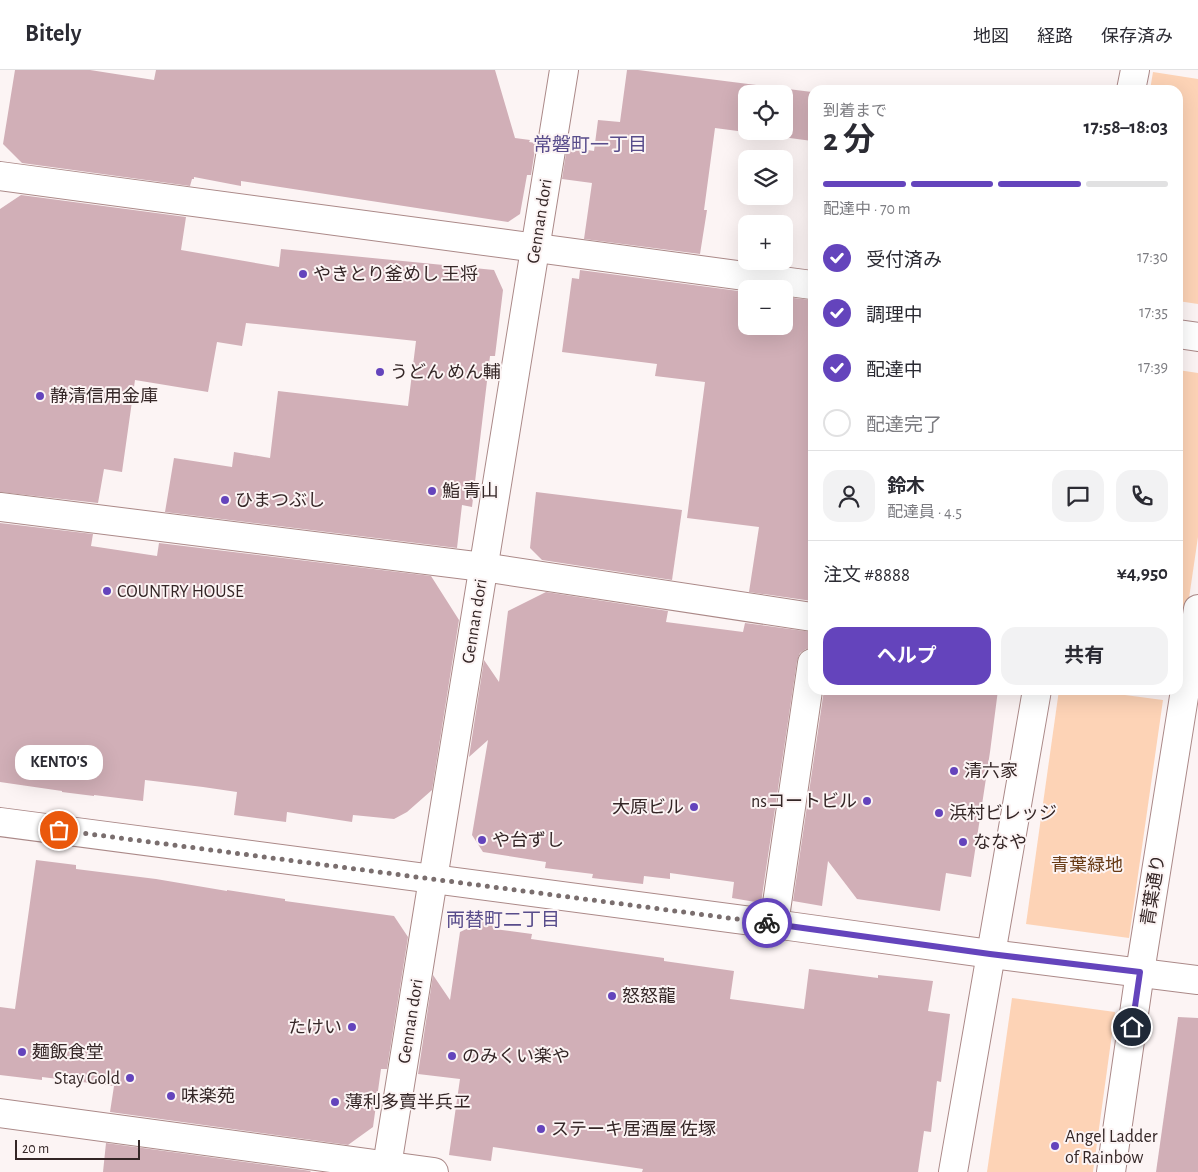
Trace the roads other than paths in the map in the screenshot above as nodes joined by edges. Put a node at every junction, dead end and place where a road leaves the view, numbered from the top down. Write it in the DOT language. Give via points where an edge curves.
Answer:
graph roads {
  1 [pos="564,70"];
  2 [pos="1135,70"];
  3 [pos="1132,85"];
  4 [pos="0,176"];
  5 [pos="535,247"];
  6 [pos="808,284"];
  7 [pos="1183,335"];
  8 [pos="1198,337"];
  9 [pos="0,507"];
  10 [pos="483,566"];
  11 [pos="1198,609"];
  12 [pos="808,615"];
  13 [pos="1188,671"];
  14 [pos="808,690"];
  15 [pos="1035,695"];
  16 [pos="0,822"];
  17 [pos="433,879"];
  18 [pos="774,924"];
  19 [pos="990,954"];
  20 [pos="1140,972"];
  21 [pos="1198,980"];
  22 [pos="0,1113"];
  23 [pos="387,1169"];
  24 [pos="434,1172"];
  25 [pos="953,1172"];
  26 [pos="1111,1172"];
  1 -- 5 [label="street, Gennan dori"];
  2 -- 3 [label="street"];
  4 -- 5 [label="street"];
  5 -- 6 [label="street"];
  5 -- 10 [label="street, Gennan dori"];
  7 -- 8 [label="street"];
  9 -- 10 [label="street"];
  10 -- 12 [label="street"];
  10 -- 17 [label="street, Gennan dori"];
  11 -- 13 [label="street, 青葉通り"];
  13 -- 20 [label="street, 青葉通り"];
  14 -- 18 [label="street"];
  15 -- 19 [label="street"];
  16 -- 17 [label="street"];
  17 -- 18 [label="street"];
  17 -- 23 [label="street, Gennan dori"];
  18 -- 19 [label="street"];
  19 -- 20 [label="street"];
  19 -- 25 [label="street"];
  20 -- 21 [label="street"];
  20 -- 26 [label="street, 青葉通り"];
  22 -- 23 [label="street"];
  23 -- 24 [label="street"];
}
